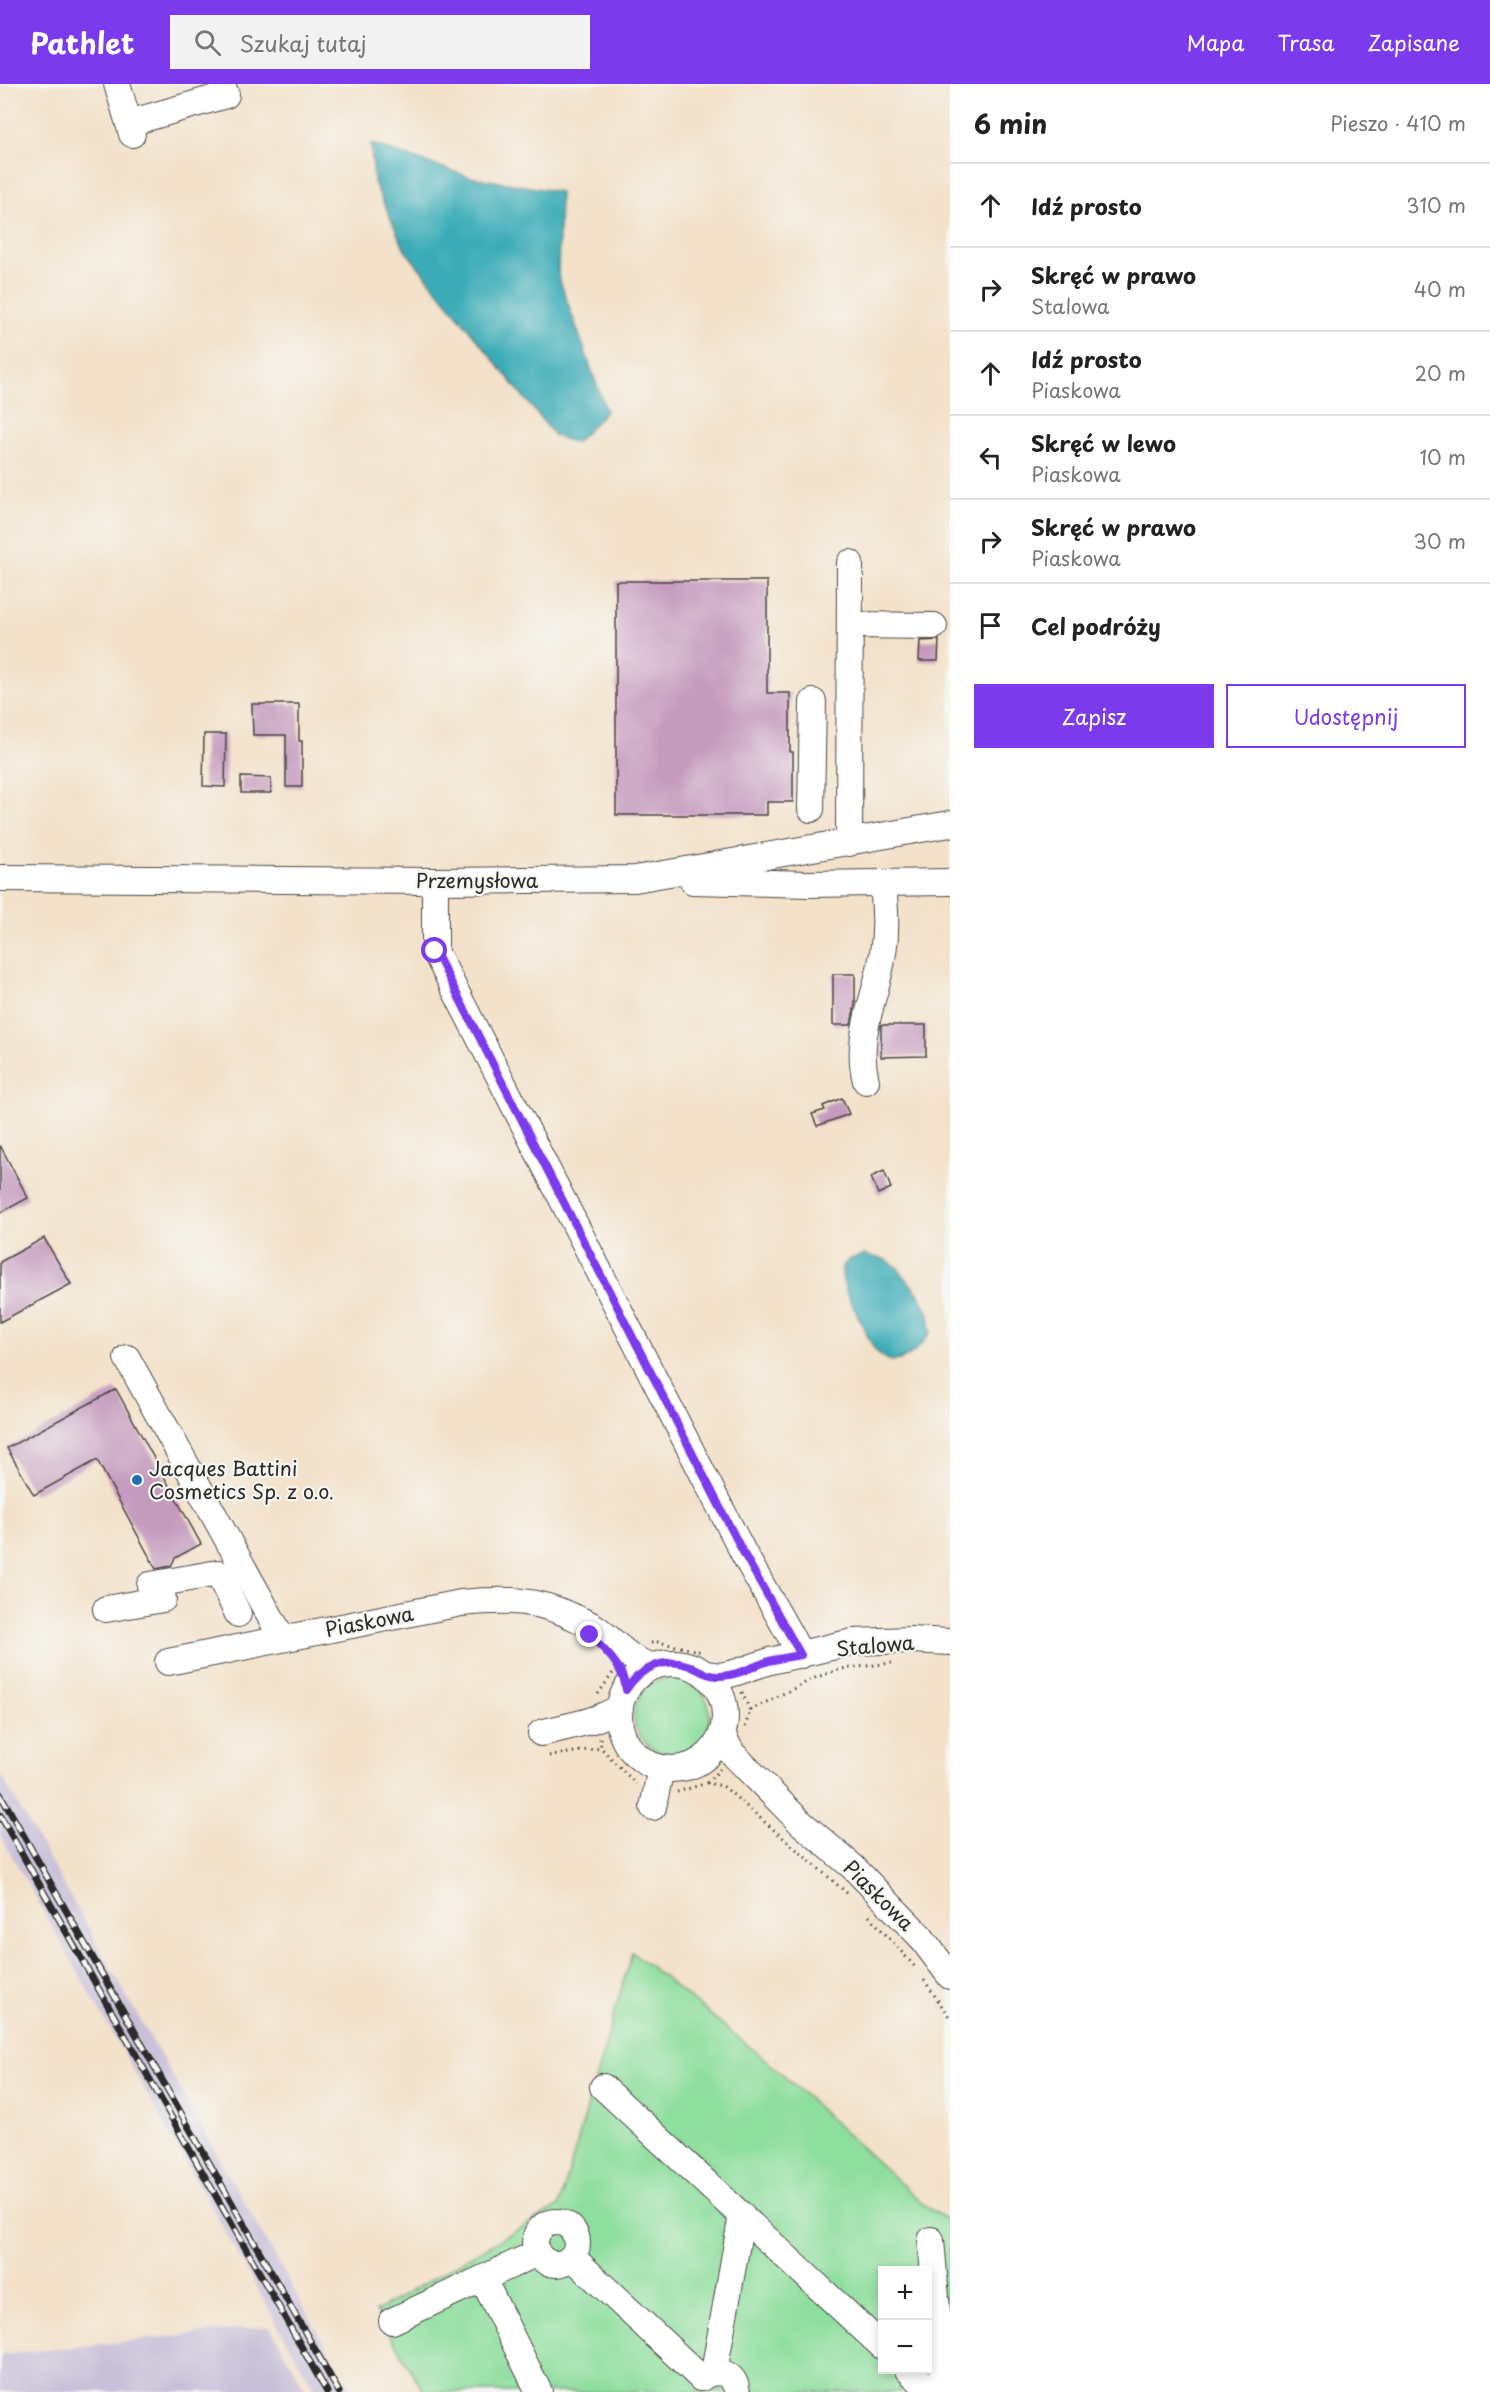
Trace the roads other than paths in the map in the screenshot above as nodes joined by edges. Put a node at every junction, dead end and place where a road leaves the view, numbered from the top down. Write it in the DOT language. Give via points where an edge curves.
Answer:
graph roads {
  1 [pos="117,84"];
  2 [pos="222,84"];
  3 [pos="850,563"];
  4 [pos="850,625"];
  5 [pos="934,626"];
  6 [pos="813,702"];
  7 [pos="812,760"];
  8 [pos="850,762"];
  9 [pos="811,809"];
  10 [pos="950,824"];
  11 [pos="849,843"];
  12 [pos="0,878"];
  13 [pos="635,879"];
  14 [pos="435,881"];
  15 [pos="950,882"];
  16 [pos="883,883"];
  17 [pos="866,1081"];
  18 [pos="127,1358"];
  19 [pos="106,1610"];
  20 [pos="238,1614"];
  21 [pos="570,1614"];
  22 [pos="282,1638"];
  23 [pos="950,1642"];
  24 [pos="801,1655"];
  25 [pos="168,1662"];
  26 [pos="652,1666"];
  27 [pos="705,1674"];
  28 [pos="623,1699"];
  29 [pos="738,1709"];
  30 [pos="722,1734"];
  31 [pos="613,1743"];
  32 [pos="661,1768"];
  33 [pos="702,1773"];
  34 [pos="653,1807"];
  35 [pos="800,1822"];
  36 [pos="950,1976"];
  37 [pos="603,2087"];
  38 [pos="742,2215"];
  39 [pos="931,2240"];
  40 [pos="537,2253"];
  41 [pos="572,2257"];
  42 [pos="483,2279"];
  43 [pos="392,2321"];
  44 [pos="878,2342"];
  45 [pos="912,2374"];
  46 [pos="704,2380"];
  47 [pos="538,2392"];
  48 [pos="738,2392"];
  49 [pos="932,2392"];
  50 [pos="945,2392"];
  1 -- 2 [label="street" via="130,129 226,95"];
  3 -- 4 [label="street"];
  4 -- 5 [label="street"];
  4 -- 8 [label="street"];
  6 -- 7 [label="street"];
  7 -- 8 [label="street"];
  7 -- 9 [label="street"];
  8 -- 11 [label="street"];
  10 -- 11 [label="street, Przemysłowa"];
  11 -- 13 [label="street, Przemysłowa"];
  12 -- 14 [label="street, Przemysłowa"];
  13 -- 14 [label="street, Przemysłowa"];
  13 -- 16 [label="street"];
  14 -- 24 [label="street" via="435,951 744,1554"];
  15 -- 16 [label="street"];
  16 -- 17 [label="street" via="883,954 861,1042"];
  18 -- 22 [label="street"];
  19 -- 20 [label="street" via="218,1573"];
  21 -- 22 [label="street, Piaskowa" via="524,1600 499,1600"];
  21 -- 26 [label="street, Piaskowa" via="597,1628 641,1664"];
  21 -- 28 [label="street, Piaskowa" via="619,1666 625,1677"];
  22 -- 25 [label="street, Piaskowa"];
  23 -- 24 [label="street, Stalowa" via="853,1642"];
  24 -- 27 [label="street, Stalowa" via="720,1676"];
  24 -- 29 [label="street, Stalowa" via="741,1690 732,1698"];
  26 -- 27 [label="street" via="688,1665"];
  26 -- 28 [label="street" via="632,1680"];
  27 -- 29 [label="street"];
  28 -- 31 [label="street, Piaskowa"];
  28 -- 31 [label="street" via="610,1714 541,1733 599,1735"];
  29 -- 30 [label="street"];
  30 -- 33 [label="street"];
  30 -- 35 [label="street, Piaskowa" via="732,1753"];
  31 -- 32 [label="street"];
  32 -- 33 [label="street, Piaskowa"];
  32 -- 34 [label="street"];
  33 -- 35 [label="street, Piaskowa" via="710,1764"];
  35 -- 36 [label="street, Piaskowa" via="920,1936"];
  37 -- 38 [label="street"];
  38 -- 44 [label="street"];
  38 -- 46 [label="street"];
  39 -- 50 [label="street"];
  40 -- 41 [label="street" via="554,2265"];
  40 -- 41 [label="street" via="535,2240 541,2228 554,2222 573,2230 577,2244"];
  40 -- 42 [label="street"];
  41 -- 46 [label="street"];
  42 -- 43 [label="street"];
  42 -- 47 [label="street"];
  45 -- 49 [label="street"];
  46 -- 48 [label="street" via="728,2375"];
}
